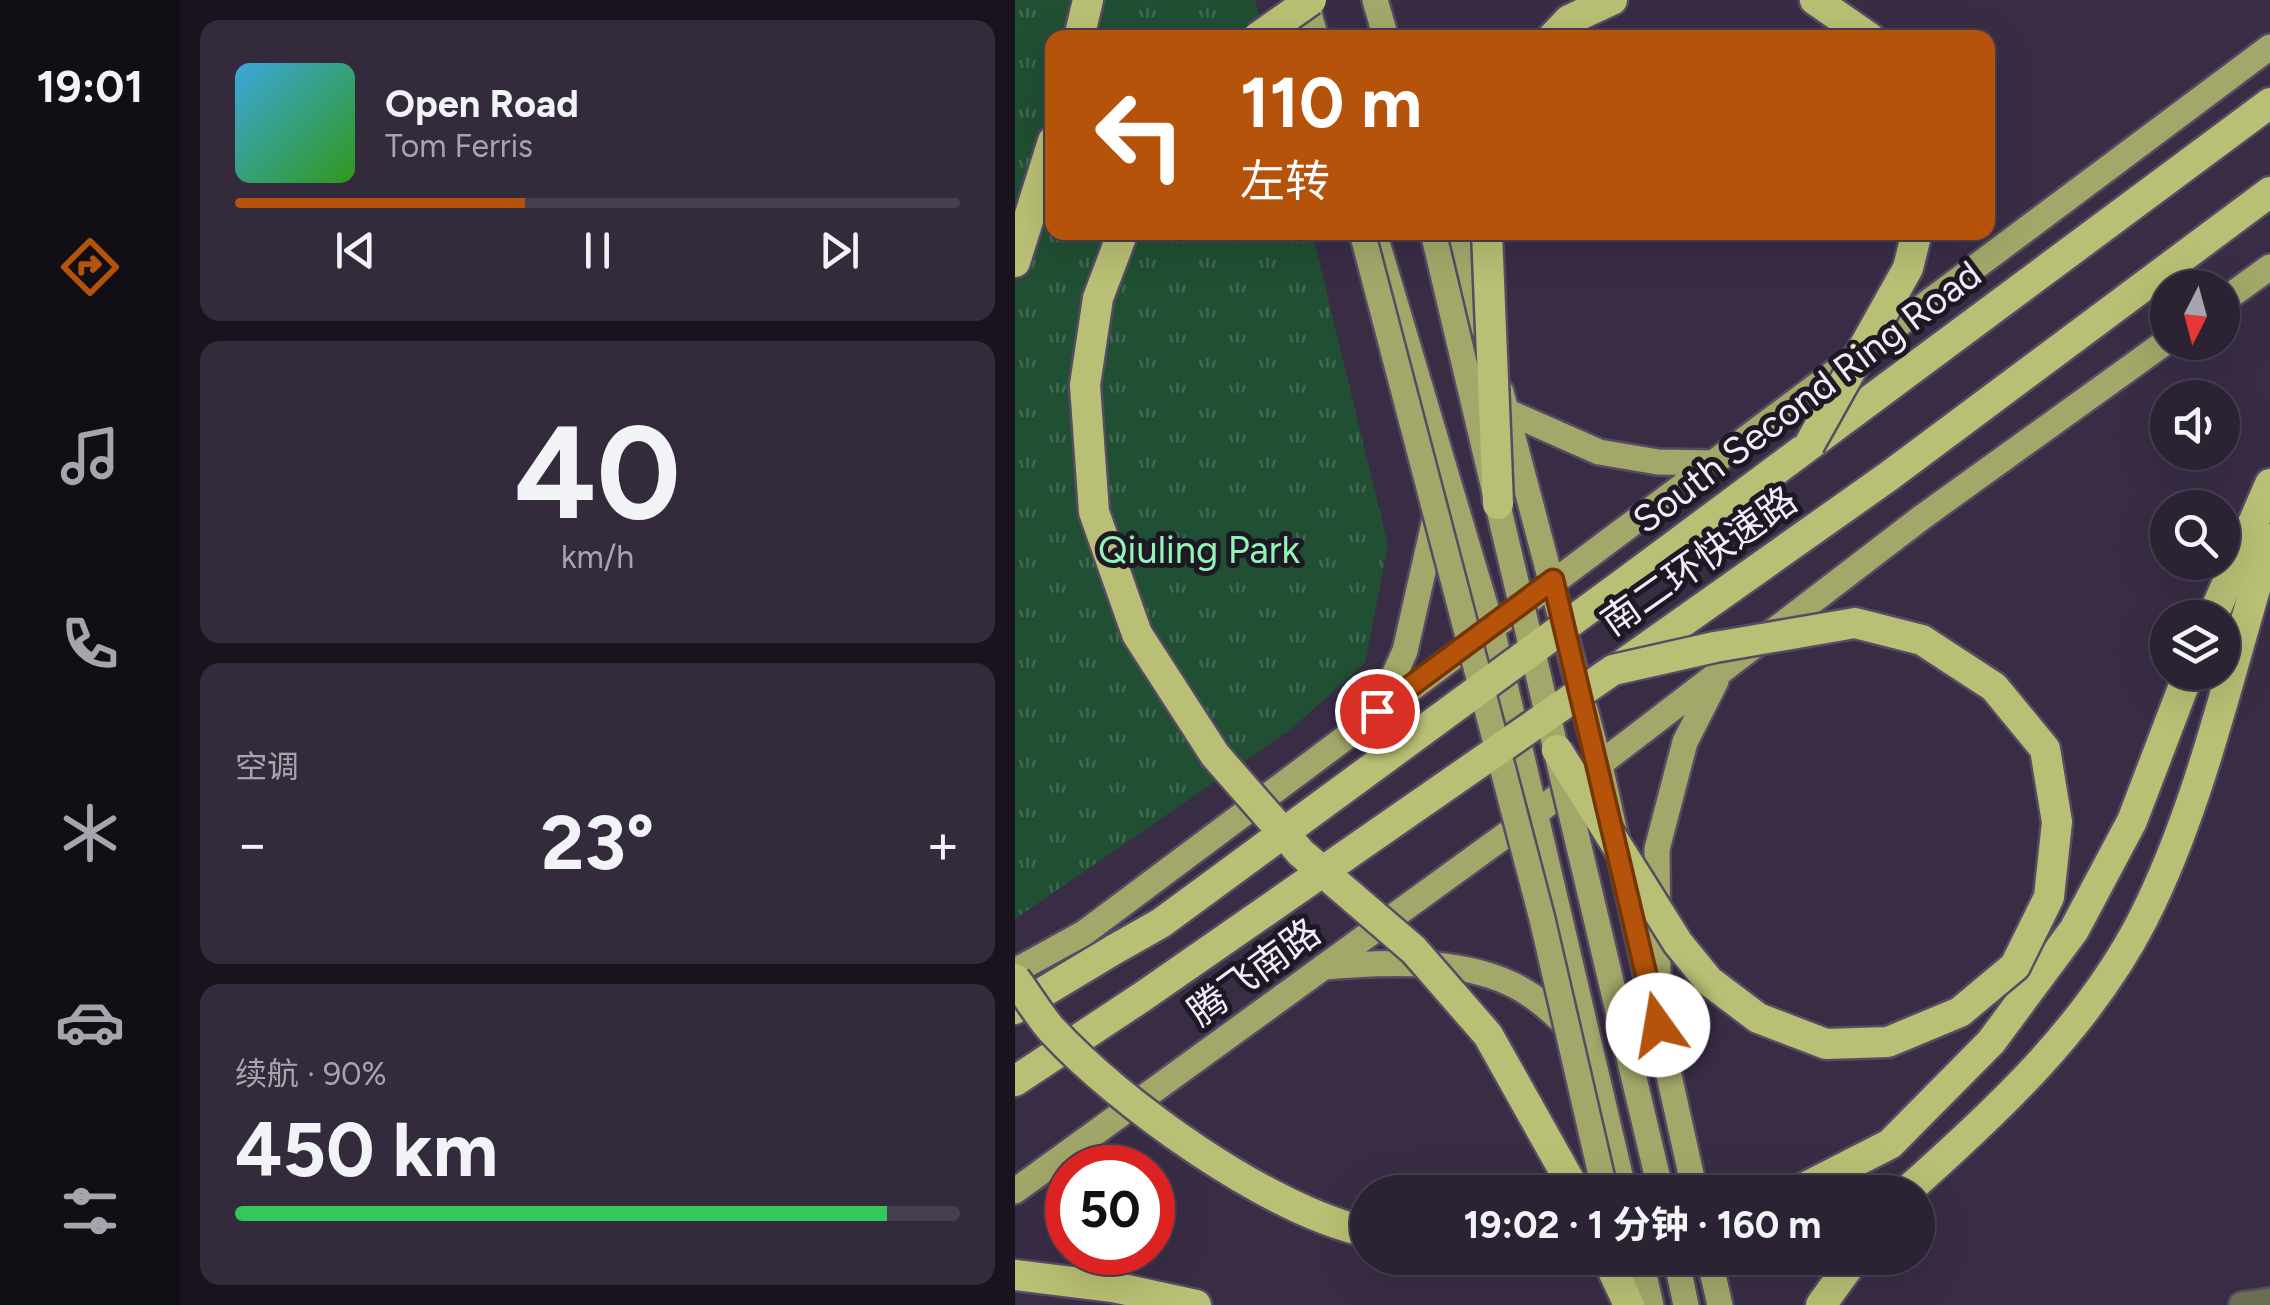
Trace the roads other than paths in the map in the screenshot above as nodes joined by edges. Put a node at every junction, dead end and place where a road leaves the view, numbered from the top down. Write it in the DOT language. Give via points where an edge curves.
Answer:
graph roads {
  1 [pos="1088,0"];
  2 [pos="1306,0"];
  3 [pos="1375,0"];
  4 [pos="1393,0"];
  5 [pos="1611,0"];
  6 [pos="1815,0"];
  7 [pos="1081,30"];
  8 [pos="1267,30"];
  9 [pos="1312,30"];
  10 [pos="1384,30"];
  11 [pos="1401,30"];
  12 [pos="1560,30"];
  13 [pos="1858,30"];
  14 [pos="2270,47"];
  15 [pos="2270,103"];
  16 [pos="1045,166"];
  17 [pos="2270,192"];
  18 [pos="1120,240"];
  19 [pos="1364,240"];
  20 [pos="1376,240"];
  21 [pos="1435,240"];
  22 [pos="1459,240"];
  23 [pos="1487,240"];
  24 [pos="1915,240"];
  25 [pos="1015,262"];
  26 [pos="2270,267"];
  27 [pos="2240,289"];
  28 [pos="2150,353"];
  29 [pos="1507,411"];
  30 [pos="1809,445"];
  31 [pos="1715,463"];
  32 [pos="1445,471"];
  33 [pos="2270,484"];
  34 [pos="1498,504"];
  35 [pos="2270,538"];
  36 [pos="1553,580"];
  37 [pos="2220,600"];
  38 [pos="1491,625"];
  39 [pos="1613,670"];
  40 [pos="1719,674"];
  41 [pos="2182,690"];
  42 [pos="1377,711"];
  43 [pos="1557,750"];
  44 [pos="1600,766"];
  45 [pos="1536,813"];
  46 [pos="1323,967"];
  47 [pos="1015,975"];
  48 [pos="1015,1010"];
  49 [pos="1658,1025"];
  50 [pos="1590,1046"];
  51 [pos="1015,1080"];
  52 [pos="1566,1175"];
  53 [pos="1601,1175"];
  54 [pos="1621,1175"];
  55 [pos="1657,1175"];
  56 [pos="1691,1175"];
  57 [pos="1829,1175"];
  58 [pos="1925,1175"];
  59 [pos="1015,1190"];
  60 [pos="1350,1228"];
  61 [pos="1615,1275"];
  62 [pos="1624,1275"];
  63 [pos="1644,1275"];
  64 [pos="1680,1275"];
  65 [pos="1713,1275"];
  66 [pos="1843,1275"];
  67 [pos="1015,1276"];
  68 [pos="2270,1301"];
  69 [pos="1196,1305"];
  70 [pos="1630,1305"];
  71 [pos="1651,1305"];
  72 [pos="1686,1305"];
  73 [pos="1720,1305"];
  74 [pos="1821,1305"];
  75 [pos="2241,1305"];
  1 -- 7 [label="highway"];
  2 -- 8 [label="highway, bridge"];
  2 -- 9 [label="main road"];
  3 -- 10 [label="main road"];
  4 -- 11 [label="main road"];
  5 -- 12 [label="highway"];
  6 -- 13 [label="highway"];
  14 -- 31 [label="main road"];
  15 -- 30 [label="highway, South Second Ring Road"];
  16 -- 25 [label="highway"];
  17 -- 39 [label="highway, 南二环快速路" via="1889,476"];
  18 -- 52 [label="highway, bridge" via="1097,298 1085,385 1094,512 1137,634 1215,755 1301,853 1414,950 1487,1035"];
  19 -- 53 [label="main road, bridge"];
  20 -- 32 [label="main road"];
  21 -- 34 [label="main road, bridge"];
  22 -- 29 [label="main road"];
  23 -- 34 [label="highway, bridge"];
  24 -- 30 [label="highway, bridge" via="1908,268"];
  26 -- 27 [label="main road"];
  28 -- 40 [label="main road, 腾飞南路"];
  29 -- 31 [label="main road" via="1599,452"];
  29 -- 36 [label="main road"];
  30 -- 48 [label="highway, South Second Ring Road, bridge" via="1161,923"];
  31 -- 36 [label="main road"];
  32 -- 38 [label="main road"];
  32 -- 42 [label="main road" via="1405,651"];
  33 -- 37 [label="highway"];
  34 -- 43 [label="main road, bridge"];
  35 -- 58 [label="highway" via="2186,817 2143,920 2080,1018 1993,1115"];
  36 -- 38 [label="main road"];
  36 -- 44 [label="main road"];
  38 -- 42 [label="main road"];
  38 -- 45 [label="main road"];
  39 -- 43 [label="highway, bridge" via="1855,623 1922,640 1994,687 2045,750 2057,822 2049,897 2015,966 1960,1012 1889,1042 1826,1044 1759,1018 1709,981 1677,943"];
  39 -- 51 [label="highway, 南二环快速路, bridge"];
  40 -- 44 [label="main road, 腾飞南路"];
  40 -- 49 [label="main road" via="1685,742 1657,849"];
  41 -- 57 [label="highway" via="2131,821 2074,930 1991,1042 1890,1144"];
  42 -- 47 [label="main road" via="1085,933"];
  43 -- 55 [label="main road, bridge"];
  44 -- 45 [label="main road, 腾飞南路"];
  44 -- 49 [label="main road"];
  45 -- 46 [label="main road, 腾飞南路"];
  45 -- 50 [label="main road"];
  46 -- 50 [label="main road" via="1386,962 1475,972 1530,994"];
  46 -- 59 [label="main road, 腾飞南路"];
  47 -- 60 [label="highway, bridge" via="1050,1028 1095,1070 1225,1170"];
  49 -- 56 [label="main road"];
  50 -- 54 [label="main road"];
  61 -- 70 [label="highway"];
  62 -- 70 [label="main road"];
  63 -- 71 [label="main road"];
  64 -- 72 [label="main road"];
  65 -- 73 [label="main road"];
  66 -- 74 [label="highway"];
  67 -- 69 [label="highway"];
  68 -- 75 [label="street"];
}
